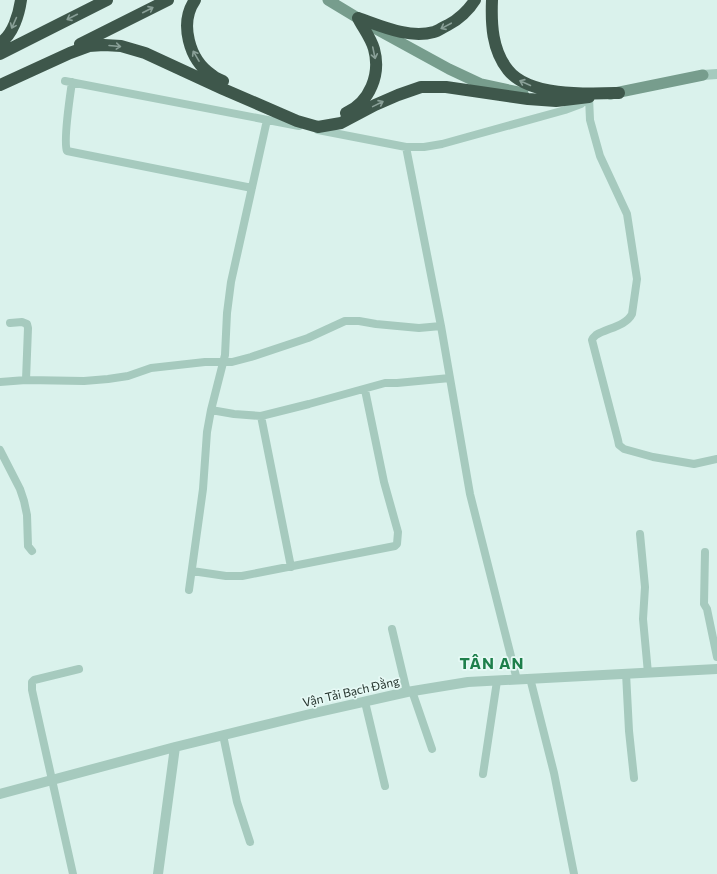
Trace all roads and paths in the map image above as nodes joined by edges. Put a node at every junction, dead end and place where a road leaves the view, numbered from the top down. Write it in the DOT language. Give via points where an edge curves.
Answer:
graph roads {
  1 [pos="21,0"];
  2 [pos="107,0"];
  3 [pos="168,0"];
  4 [pos="195,0"];
  5 [pos="475,0"];
  6 [pos="492,0"];
  7 [pos="333,3"];
  8 [pos="358,18"];
  9 [pos="0,43"];
  10 [pos="0,54"];
  11 [pos="717,74"];
  12 [pos="703,75"];
  13 [pos="0,84"];
  14 [pos="619,93"];
  15 [pos="589,97"];
  16 [pos="267,120"];
  17 [pos="406,147"];
  18 [pos="252,188"];
  19 [pos="10,323"];
  20 [pos="441,326"];
  21 [pos="224,361"];
  22 [pos="450,378"];
  23 [pos="26,380"];
  24 [pos="0,382"];
  25 [pos="365,390"];
  26 [pos="210,410"];
  27 [pos="261,416"];
  28 [pos="0,450"];
  29 [pos="717,459"];
  30 [pos="640,534"];
  31 [pos="32,550"];
  32 [pos="705,552"];
  33 [pos="292,567"];
  34 [pos="192,571"];
  35 [pos="189,590"];
  36 [pos="392,629"];
  37 [pos="717,657"];
  38 [pos="717,669"];
  39 [pos="79,670"];
  40 [pos="626,673"];
  41 [pos="648,673"];
  42 [pos="530,678"];
  43 [pos="517,680"];
  44 [pos="497,681"];
  45 [pos="409,692"];
  46 [pos="365,702"];
  47 [pos="223,735"];
  48 [pos="175,747"];
  49 [pos="432,749"];
  50 [pos="483,774"];
  51 [pos="634,778"];
  52 [pos="52,780"];
  53 [pos="385,786"];
  54 [pos="0,794"];
  55 [pos="250,842"];
  56 [pos="73,874"];
  57 [pos="158,874"];
  58 [pos="574,874"];
  1 -- 9 [label="highway, one-way" via="15,24"];
  2 -- 10 [label="highway, one-way"];
  13 -- 3 [label="highway, one-way"];
  8 -- 4 [label="highway, one-way" via="374,49 374,81 367,96 354,109 338,117 319,120 298,115 211,75 200,64 187,33 188,20"];
  5 -- 8 [label="highway, one-way" via="455,21 434,32 414,34"];
  14 -- 6 [label="highway, one-way" via="586,94 537,88 508,72 492,31"];
  7 -- 8 [label="main road"];
  8 -- 15 [label="main road" via="481,84 524,94 560,98"];
  11 -- 12 [label="street"];
  12 -- 14 [label="main road"];
  13 -- 15 [label="highway, one-way" via="70,53 89,46 104,45 121,46 145,53 297,122 318,126 341,123 387,100 421,87 446,87 528,100 556,101"];
  14 -- 15 [label="main road"];
  15 -- 17 [label="street" via="581,104 565,110 442,144"];
  15 -- 29 [label="street" via="590,120 600,156 626,210 637,279 630,319 596,335 592,340 618,440 624,449 652,457 694,464"];
  16 -- 17 [label="street"];
  16 -- 18 [label="street"];
  16 -- 18 [label="street" via="68,81 67,151"];
  17 -- 20 [label="street"];
  18 -- 21 [label="street" via="231,282"];
  19 -- 23 [label="street" via="27,324"];
  20 -- 21 [label="street" via="419,328 345,321 308,338 251,357 232,362"];
  20 -- 22 [label="street"];
  21 -- 23 [label="street" via="151,368 128,376 108,379"];
  21 -- 26 [label="street"];
  22 -- 25 [label="street" via="385,383"];
  22 -- 43 [label="street" via="470,494"];
  23 -- 24 [label="street"];
  25 -- 27 [label="street"];
  25 -- 33 [label="street" via="384,482 398,532 397,544"];
  26 -- 27 [label="street"];
  26 -- 34 [label="street"];
  27 -- 33 [label="street"];
  28 -- 31 [label="street" via="24,501 28,546"];
  30 -- 41 [label="street"];
  32 -- 37 [label="street" via="704,604"];
  33 -- 34 [label="street" via="242,576"];
  34 -- 35 [label="street"];
  36 -- 45 [label="street"];
  38 -- 41 [label="street, Vận Tải Bạch Đằng"];
  39 -- 52 [label="street" via="32,682"];
  40 -- 41 [label="street, Vận Tải Bạch Đằng"];
  40 -- 42 [label="street, Vận Tải Bạch Đằng"];
  40 -- 51 [label="street"];
  42 -- 43 [label="street, Vận Tải Bạch Đằng"];
  42 -- 58 [label="street" via="554,773"];
  43 -- 44 [label="street, Vận Tải Bạch Đằng"];
  44 -- 45 [label="street, Vận Tải Bạch Đằng" via="468,682"];
  44 -- 50 [label="street"];
  45 -- 46 [label="street, Vận Tải Bạch Đằng"];
  45 -- 49 [label="street"];
  46 -- 47 [label="street, Vận Tải Bạch Đằng"];
  46 -- 53 [label="street"];
  47 -- 48 [label="street, Vận Tải Bạch Đằng"];
  47 -- 55 [label="street" via="237,802"];
  48 -- 52 [label="street, Vận Tải Bạch Đằng"];
  48 -- 57 [label="street"];
  52 -- 54 [label="street, Vận Tải Bạch Đằng"];
  52 -- 56 [label="street"];
}
